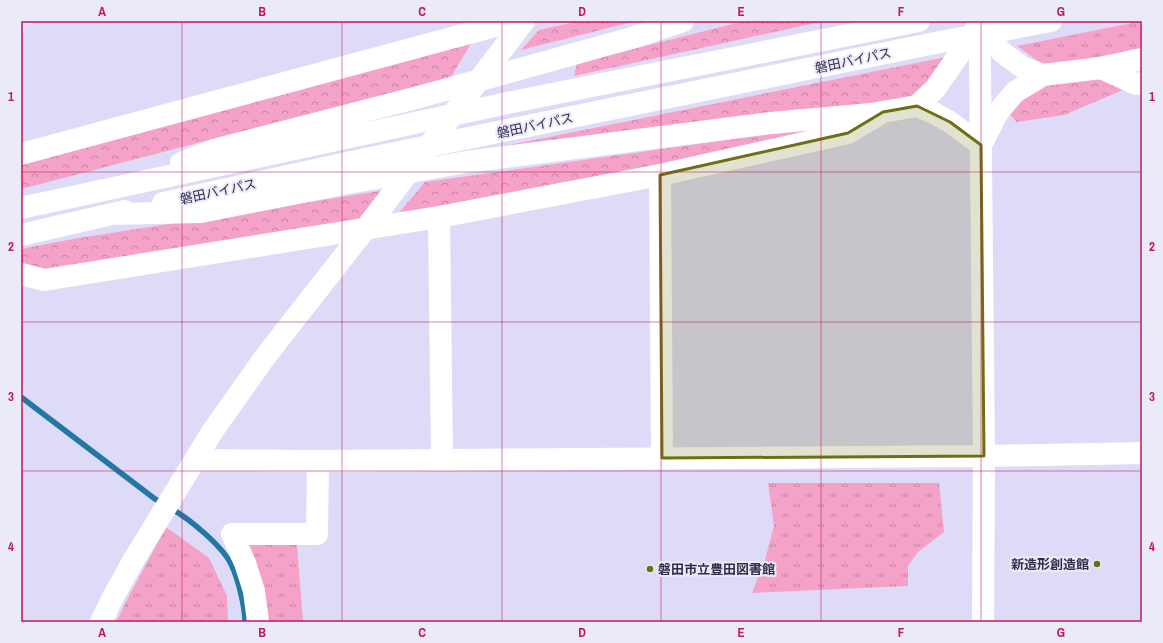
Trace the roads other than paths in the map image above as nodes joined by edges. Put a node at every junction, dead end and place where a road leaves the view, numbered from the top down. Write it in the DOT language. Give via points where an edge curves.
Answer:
graph roads {
  1 [pos="682,21"];
  2 [pos="919,21"];
  3 [pos="1051,21"];
  4 [pos="516,22"];
  5 [pos="978,22"];
  6 [pos="1142,59"];
  7 [pos="1101,68"];
  8 [pos="1043,75"];
  9 [pos="1142,83"];
  10 [pos="917,106"];
  11 [pos="883,112"];
  12 [pos="981,144"];
  13 [pos="21,154"];
  14 [pos="660,175"];
  15 [pos="118,188"];
  16 [pos="21,208"];
  17 [pos="111,214"];
  18 [pos="439,216"];
  19 [pos="366,228"];
  20 [pos="21,235"];
  21 [pos="21,274"];
  22 [pos="1142,453"];
  23 [pos="984,456"];
  24 [pos="662,458"];
  25 [pos="442,459"];
  26 [pos="196,460"];
  27 [pos="318,460"];
  28 [pos="101,622"];
  29 [pos="258,622"];
  30 [pos="983,622"];
  1 -- 15 [label="main road" via="635,37 423,96 214,150"];
  2 -- 15 [label="main road, 磐田バイパス" via="512,102"];
  3 -- 17 [label="main road, 磐田バイパス" via="370,158"];
  4 -- 13 [label="main road"];
  4 -- 19 [label="main road"];
  5 -- 8 [label="main road" via="1003,53 1022,67"];
  5 -- 10 [label="main road" via="935,89"];
  5 -- 12 [label="main road"];
  6 -- 7 [label="main road"];
  7 -- 8 [label="main road"];
  7 -- 9 [label="main road" via="1136,84"];
  8 -- 12 [label="main road" via="1015,92 998,112"];
  10 -- 11 [label="main road"];
  10 -- 12 [label="main road" via="950,122"];
  11 -- 14 [label="main road" via="848,133"];
  11 -- 17 [label="main road" via="771,123 466,162 201,212"];
  12 -- 23 [label="main road"];
  14 -- 18 [label="main road"];
  14 -- 24 [label="main road"];
  15 -- 16 [label="main road, 磐田バイパス"];
  17 -- 20 [label="main road, 磐田バイパス"];
  18 -- 19 [label="main road"];
  18 -- 25 [label="main road"];
  19 -- 21 [label="main road" via="44,280"];
  19 -- 26 [label="main road" via="264,357 212,432"];
  22 -- 23 [label="main road"];
  23 -- 24 [label="main road"];
  23 -- 30 [label="main road"];
  24 -- 25 [label="main road"];
  25 -- 27 [label="main road"];
  26 -- 27 [label="main road"];
  26 -- 28 [label="main road" via="112,596"];
  27 -- 29 [label="main road" via="317,534 232,534 254,591"];
}
